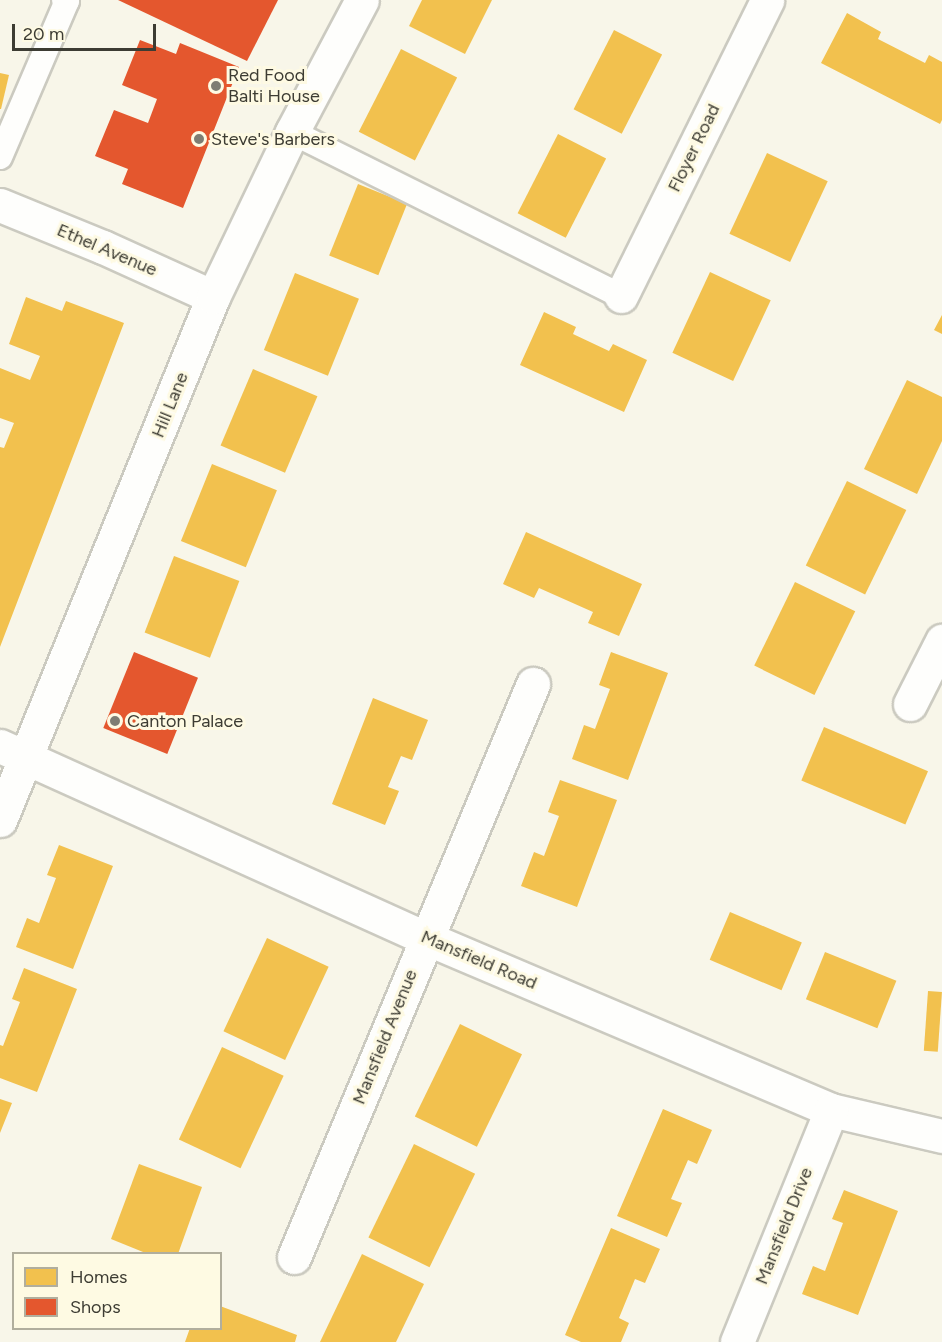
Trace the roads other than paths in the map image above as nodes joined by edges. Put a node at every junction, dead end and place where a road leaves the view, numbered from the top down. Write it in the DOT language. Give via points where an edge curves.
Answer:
graph roads {
  1 [pos="64,0"];
  2 [pos="362,0"];
  3 [pos="767,0"];
  4 [pos="292,132"];
  5 [pos="0,157"];
  6 [pos="0,205"];
  7 [pos="621,296"];
  8 [pos="213,297"];
  9 [pos="942,641"];
  10 [pos="533,684"];
  11 [pos="909,704"];
  12 [pos="13,752"];
  13 [pos="0,820"];
  14 [pos="426,938"];
  15 [pos="831,1110"];
  16 [pos="942,1136"];
  17 [pos="294,1257"];
  18 [pos="737,1342"];
  1 -- 5 [label="lane"];
  2 -- 4 [label="street, Hill Lane"];
  3 -- 7 [label="street, Floyer Road"];
  4 -- 7 [label="lane"];
  4 -- 8 [label="street, Hill Lane"];
  6 -- 8 [label="street, Ethel Avenue"];
  8 -- 12 [label="street, Hill Lane"];
  9 -- 11 [label="street"];
  10 -- 14 [label="street, Mansfield Avenue"];
  12 -- 13 [label="street, Hill Lane"];
  12 -- 14 [label="street, Mansfield Road"];
  14 -- 15 [label="street, Mansfield Road"];
  14 -- 17 [label="street, Mansfield Avenue"];
  15 -- 16 [label="street, Mansfield Road"];
  15 -- 18 [label="street, Mansfield Drive"];
}
